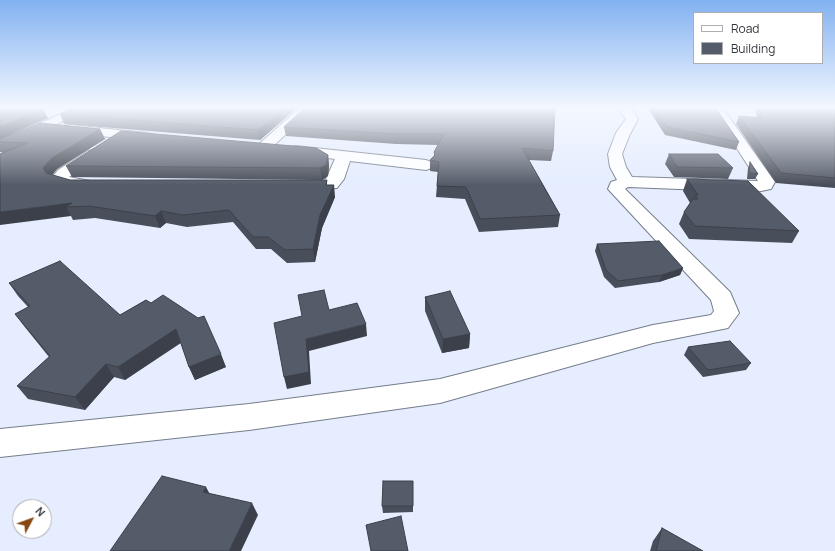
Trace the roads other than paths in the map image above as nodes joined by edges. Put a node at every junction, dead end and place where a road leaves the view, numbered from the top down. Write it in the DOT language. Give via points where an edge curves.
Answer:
graph roads {
  1 [pos="29,133"];
  2 [pos="103,133"];
  3 [pos="275,133"];
  4 [pos="624,133"];
  5 [pos="734,133"];
  6 [pos="123,135"];
  7 [pos="161,138"];
  8 [pos="0,146"];
  9 [pos="344,156"];
  10 [pos="426,165"];
  11 [pos="626,182"];
  12 [pos="99,185"];
  13 [pos="286,186"];
  14 [pos="0,443"];
  1 -- 8 [label="street"];
  2 -- 6 [label="street"];
  3 -- 9 [label="street" via="257,146"];
  4 -- 11 [label="street" via="615,154"];
  5 -- 11 [label="street" via="768,182 765,185 756,187"];
  6 -- 7 [label="street"];
  6 -- 12 [label="street" via="64,173 58,180 76,185"];
  9 -- 10 [label="street"];
  9 -- 13 [label="street" via="336,179 331,184"];
  11 -- 14 [label="street" via="616,189 722,297 727,313 719,322 653,334 440,391 249,417"];
}
